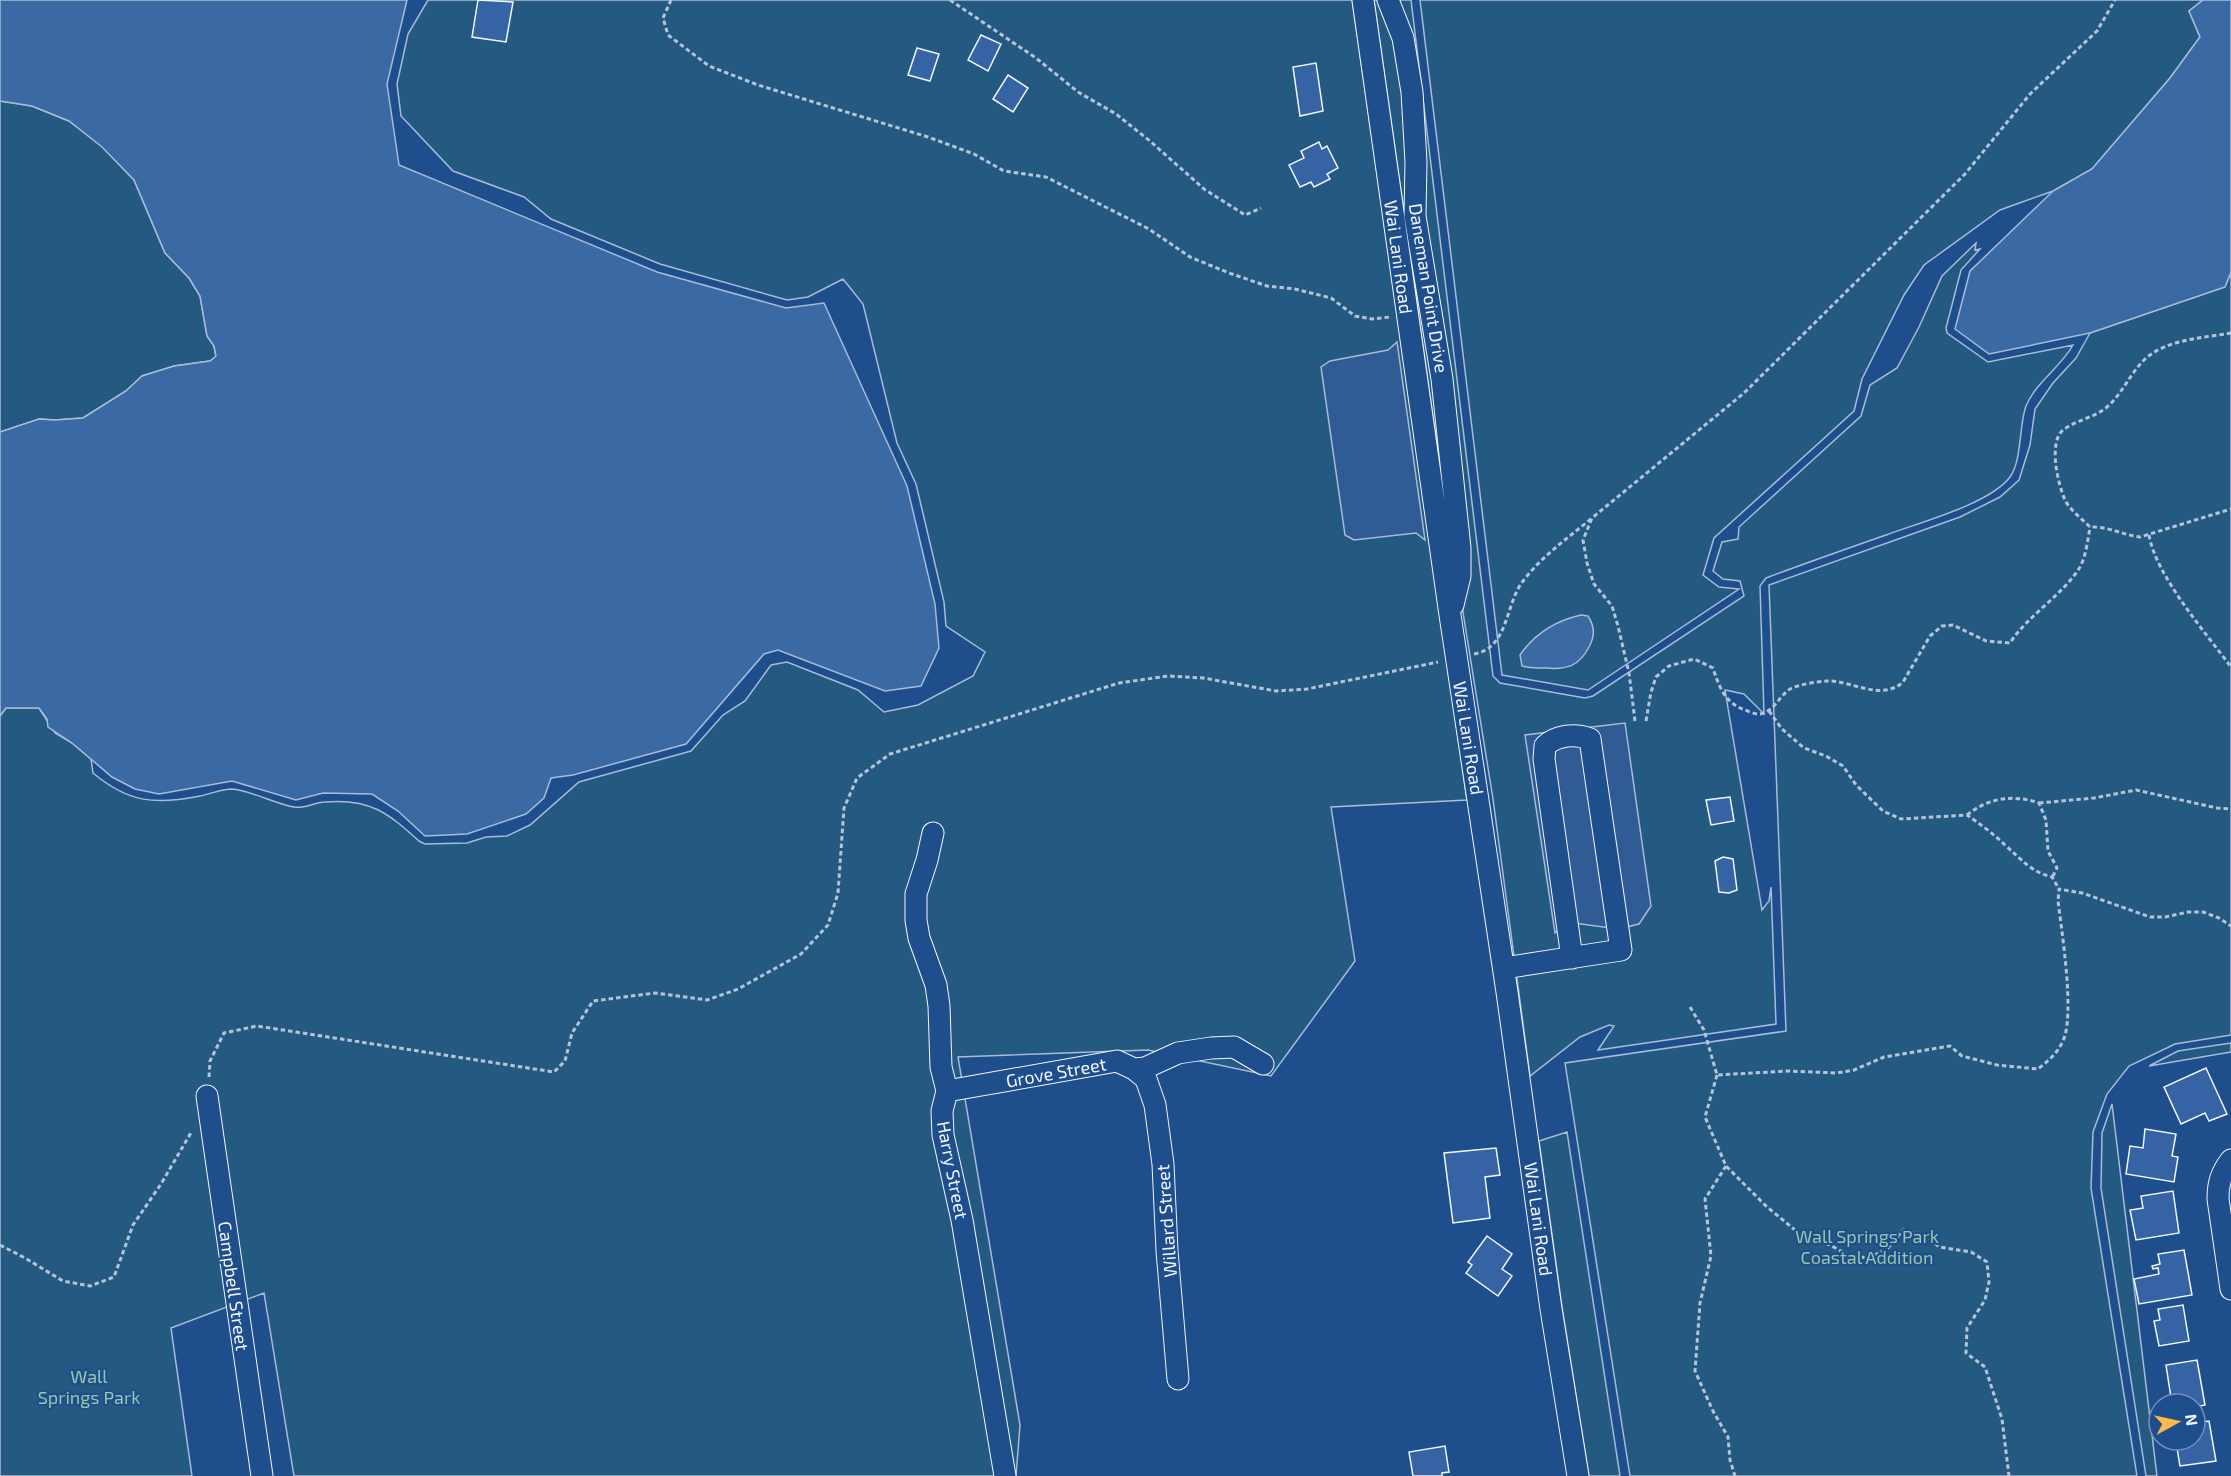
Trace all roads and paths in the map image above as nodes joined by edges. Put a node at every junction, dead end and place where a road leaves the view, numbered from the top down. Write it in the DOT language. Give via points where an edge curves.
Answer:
graph roads {
  1 [pos="671,0"];
  2 [pos="950,0"];
  3 [pos="1363,0"];
  4 [pos="1388,0"];
  5 [pos="2115,0"];
  6 [pos="1261,208"];
  7 [pos="1407,314"];
  8 [pos="2231,333"];
  9 [pos="2231,508"];
  10 [pos="1592,518"];
  11 [pos="2090,526"];
  12 [pos="2149,535"];
  13 [pos="1450,615"];
  14 [pos="1457,658"];
  15 [pos="2231,667"];
  16 [pos="1769,711"];
  17 [pos="1635,721"];
  18 [pos="1646,721"];
  19 [pos="2039,803"];
  20 [pos="2231,809"];
  21 [pos="1967,815"];
  22 [pos="933,833"];
  23 [pos="2052,877"];
  24 [pos="2059,889"];
  25 [pos="2231,926"];
  26 [pos="1572,958"];
  27 [pos="1504,968"];
  28 [pos="1690,1007"];
  29 [pos="1263,1064"];
  30 [pos="1134,1069"];
  31 [pos="1717,1074"];
  32 [pos="947,1091"];
  33 [pos="207,1096"];
  34 [pos="2231,1160"];
  35 [pos="1726,1166"];
  36 [pos="0,1245"];
  37 [pos="2231,1289"];
  38 [pos="1178,1379"];
  39 [pos="262,1476"];
  40 [pos="1005,1476"];
  41 [pos="1578,1476"];
  42 [pos="1735,1476"];
  43 [pos="2009,1476"];
  1 -- 7 [label="path" via="663,18 668,35 709,66 758,85 928,136 1004,171 1046,177 1149,229 1190,257 1228,273 1267,286 1331,298 1355,316 1372,319"];
  2 -- 6 [label="path" via="1036,58 1078,92 1116,114 1235,211 1245,215"];
  3 -- 7 [label="street, Wai Lani Road"];
  4 -- 13 [label="street, Daneman Point Drive" via="1403,38 1412,92 1415,216 1442,379 1456,506 1460,576"];
  5 -- 10 [label="path" via="2097,32 2030,94 1965,174 1744,393"];
  7 -- 13 [label="street, Wai Lani Road"];
  8 -- 11 [label="path" via="2175,342 2145,359 2099,414 2064,429 2056,437 2054,448 2066,501"];
  9 -- 12 [label="path"];
  10 -- 14 [label="path" via="1540,561 1521,583 1494,645 1478,654"];
  10 -- 17 [label="path" via="1583,540 1587,563 1618,626"];
  11 -- 12 [label="path" via="2132,536"];
  11 -- 16 [label="path" via="2081,565 2010,643 1986,641 1953,625 1942,626 1930,636 1897,688 1862,689 1828,681 1804,685 1790,690"];
  12 -- 15 [label="path" via="2167,577"];
  13 -- 14 [label="street, Wai Lani Road"];
  14 -- 27 [label="street, Wai Lani Road"];
  14 -- 33 [label="path" via="1307,689 1276,691 1168,676 1119,682 890,754 857,778 844,808 838,893 828,925 801,954 738,989 707,1000 655,993 593,1001 572,1033 565,1061 554,1072 257,1026 224,1033 210,1061"];
  16 -- 18 [label="path" via="1757,714 1733,706 1721,690 1713,668 1694,659 1669,666 1656,677"];
  16 -- 21 [label="path" via="1804,748 1843,766 1883,811 1901,819"];
  19 -- 20 [label="path" via="2136,790"];
  19 -- 21 [label="path" via="2025,798 2000,799 1979,805"];
  19 -- 23 [label="path" via="2046,820 2048,850 2057,868"];
  21 -- 23 [label="path" via="2028,867"];
  22 -- 32 [label="street, Harry Street" via="916,894 916,920 936,985 941,1067"];
  23 -- 24 [label="path"];
  24 -- 25 [label="path" via="2150,917 2203,912"];
  24 -- 31 [label="path" via="2068,1015 2064,1040 2053,1057 2038,1069 1962,1056 1950,1046 1884,1057 1838,1073"];
  26 -- 26 [label="street" via="1621,950 1590,739 1580,735 1552,739 1545,746 1544,759"];
  26 -- 27 [label="street"];
  27 -- 41 [label="street, Wai Lani Road"];
  28 -- 31 [label="path" via="1704,1030"];
  29 -- 30 [label="street, Grove Street" via="1234,1047 1178,1053"];
  30 -- 32 [label="street, Grove Street" via="1117,1061"];
  30 -- 38 [label="street, Willard Street" via="1146,1079 1155,1105 1163,1164"];
  31 -- 35 [label="path" via="1705,1117"];
  32 -- 40 [label="street, Harry Street" via="942,1112 943,1135 962,1220"];
  33 -- 36 [label="path" via="197,1124 133,1225 114,1277 90,1286 63,1281"];
  33 -- 39 [label="street, Campbell Street"];
  34 -- 37 [label="street" via="2222,1171 2218,1186"];
  35 -- 42 [label="path" via="1705,1199 1711,1256 1700,1303 1695,1371 1728,1437"];
  35 -- 43 [label="path" via="1801,1236 1850,1256 1869,1258 1887,1249 1903,1230 1926,1235 1939,1247 1971,1252 1987,1262 1989,1282 1985,1300 1966,1328 1966,1353 1985,1367 2002,1419"];
}
